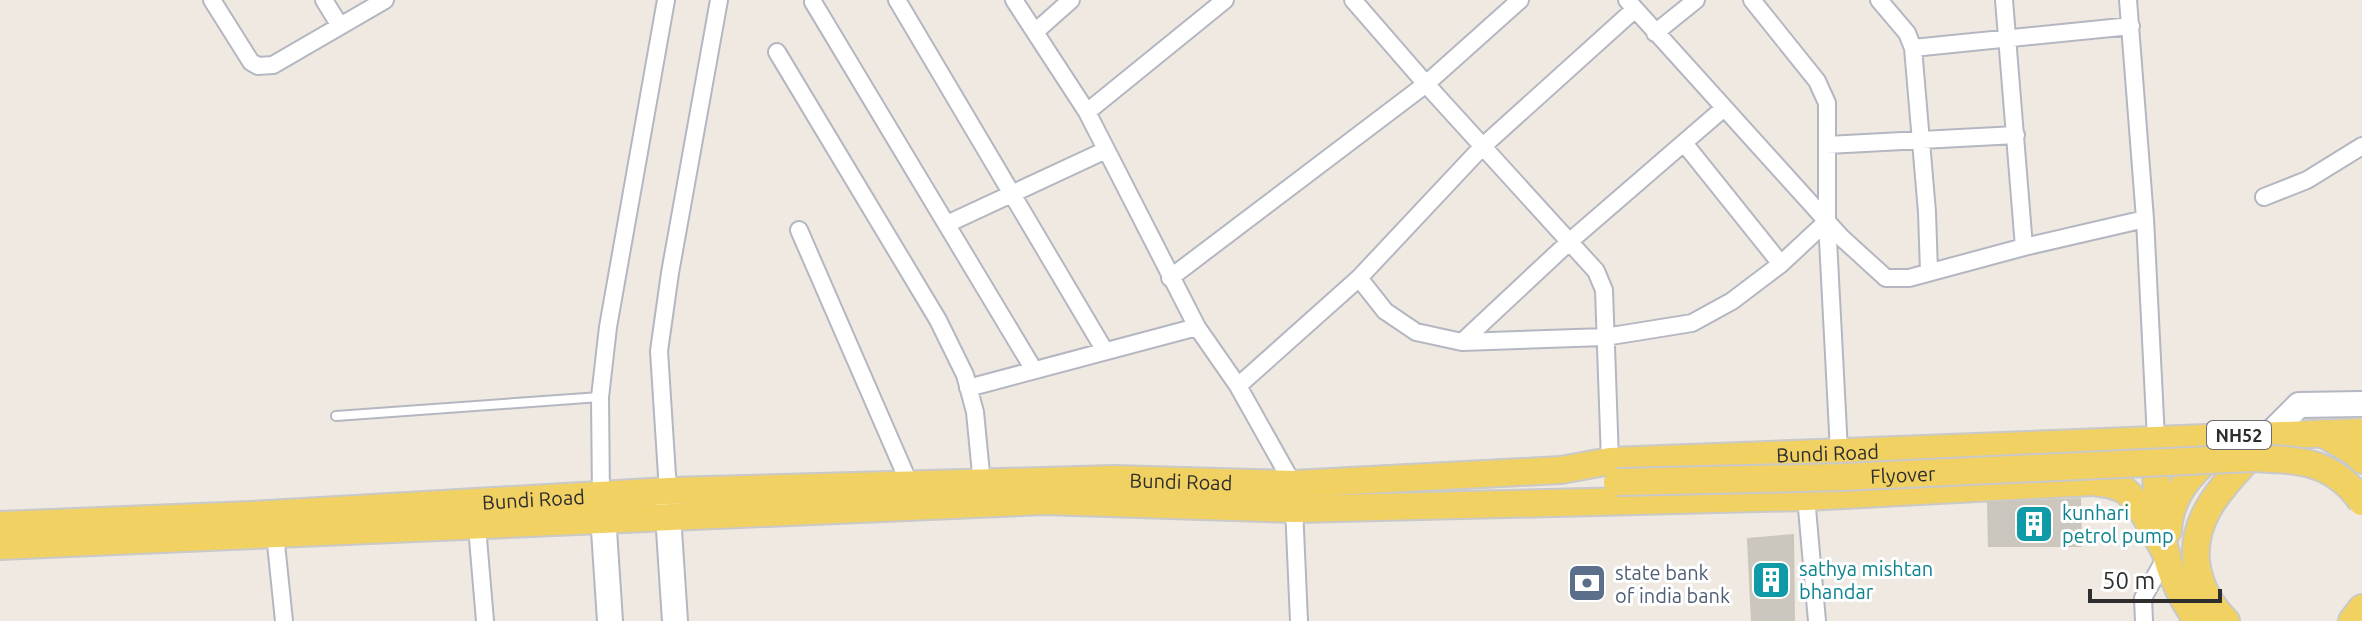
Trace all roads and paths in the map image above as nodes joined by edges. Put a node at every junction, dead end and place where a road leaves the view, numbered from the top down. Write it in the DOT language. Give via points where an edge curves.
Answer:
graph roads {
  1 [pos="212,0"];
  2 [pos="324,0"];
  3 [pos="385,0"];
  4 [pos="666,0"];
  5 [pos="719,0"];
  6 [pos="897,0"];
  7 [pos="1014,0"];
  8 [pos="1071,0"];
  9 [pos="1225,0"];
  10 [pos="1353,0"];
  11 [pos="1520,0"];
  12 [pos="1696,0"];
  13 [pos="1752,0"];
  14 [pos="1879,0"];
  15 [pos="2004,0"];
  16 [pos="2128,0"];
  17 [pos="813,2"];
  18 [pos="1631,5"];
  19 [pos="340,26"];
  20 [pos="2131,26"];
  21 [pos="1035,32"];
  22 [pos="1655,33"];
  23 [pos="2008,39"];
  24 [pos="1913,48"];
  25 [pos="777,52"];
  26 [pos="1426,84"];
  27 [pos="1724,108"];
  28 [pos="1087,112"];
  29 [pos="2016,135"];
  30 [pos="1921,140"];
  31 [pos="1684,143"];
  32 [pos="1827,145"];
  33 [pos="2362,146"];
  34 [pos="1482,147"];
  35 [pos="1106,150"];
  36 [pos="1011,193"];
  37 [pos="2264,197"];
  38 [pos="2145,219"];
  39 [pos="1827,221"];
  40 [pos="947,224"];
  41 [pos="799,230"];
  42 [pos="1569,242"];
  43 [pos="2024,247"];
  44 [pos="1781,264"];
  45 [pos="1929,272"];
  46 [pos="1170,278"];
  47 [pos="1359,278"];
  48 [pos="1197,327"];
  49 [pos="1605,337"];
  50 [pos="1462,342"];
  51 [pos="1105,351"];
  52 [pos="1034,370"];
  53 [pos="1238,386"];
  54 [pos="968,388"];
  55 [pos="600,397"];
  56 [pos="2362,404"];
  57 [pos="336,416"];
  58 [pos="2362,432"];
  59 [pos="2322,433"];
  60 [pos="2270,434"];
  61 [pos="2244,435"];
  62 [pos="2156,439"];
  63 [pos="1839,451"];
  64 [pos="2362,460"];
  65 [pos="1561,470"];
  66 [pos="1614,472"];
  67 [pos="982,484"];
  68 [pos="910,485"];
  69 [pos="668,491"];
  70 [pos="1294,496"];
  71 [pos="1806,497"];
  72 [pos="2362,502"];
  73 [pos="602,508"];
  74 [pos="667,517"];
  75 [pos="0,525"];
  76 [pos="477,527"];
  77 [pos="275,534"];
  78 [pos="0,546"];
  79 [pos="2167,555"];
  80 [pos="2362,608"];
  81 [pos="284,621"];
  82 [pos="485,621"];
  83 [pos="610,621"];
  84 [pos="675,621"];
  85 [pos="1299,621"];
  86 [pos="1817,621"];
  87 [pos="2144,621"];
  88 [pos="2198,621"];
  89 [pos="2226,621"];
  90 [pos="2352,621"];
  1 -- 19 [label="street" via="258,66 273,65"];
  2 -- 19 [label="street"];
  3 -- 19 [label="street"];
  4 -- 55 [label="street"];
  5 -- 69 [label="street" via="659,351"];
  6 -- 36 [label="street"];
  7 -- 21 [label="street"];
  8 -- 21 [label="street"];
  9 -- 28 [label="street"];
  10 -- 26 [label="street"];
  11 -- 26 [label="street"];
  12 -- 22 [label="street"];
  13 -- 32 [label="street" via="1817,81 1827,103"];
  14 -- 24 [label="street"];
  15 -- 23 [label="street"];
  16 -- 20 [label="street"];
  17 -- 40 [label="street"];
  18 -- 22 [label="street"];
  18 -- 34 [label="street"];
  20 -- 23 [label="street"];
  20 -- 38 [label="street"];
  21 -- 28 [label="street"];
  22 -- 27 [label="street"];
  23 -- 24 [label="street"];
  23 -- 29 [label="street"];
  24 -- 30 [label="street"];
  25 -- 54 [label="street" via="938,320"];
  26 -- 34 [label="street"];
  26 -- 46 [label="street"];
  27 -- 31 [label="street"];
  27 -- 39 [label="street"];
  28 -- 35 [label="street"];
  29 -- 30 [label="street"];
  29 -- 43 [label="street"];
  30 -- 32 [label="street"];
  30 -- 45 [label="street"];
  31 -- 42 [label="street"];
  31 -- 44 [label="street"];
  32 -- 39 [label="street"];
  33 -- 37 [label="street" via="2307,180"];
  34 -- 42 [label="street"];
  34 -- 47 [label="street"];
  35 -- 36 [label="street"];
  35 -- 46 [label="street"];
  36 -- 40 [label="street"];
  36 -- 51 [label="street"];
  38 -- 43 [label="street"];
  38 -- 62 [label="street"];
  39 -- 44 [label="street"];
  39 -- 45 [label="street" via="1886,278"];
  39 -- 63 [label="street"];
  40 -- 52 [label="street"];
  41 -- 68 [label="street"];
  42 -- 49 [label="street" via="1596,271 1604,290"];
  42 -- 50 [label="street"];
  43 -- 45 [label="street"];
  44 -- 49 [label="street" via="1692,323"];
  46 -- 48 [label="street"];
  47 -- 50 [label="street" via="1397,321 1416,332"];
  47 -- 53 [label="street"];
  48 -- 51 [label="street"];
  48 -- 53 [label="street"];
  49 -- 50 [label="street"];
  49 -- 66 [label="street"];
  51 -- 52 [label="street"];
  52 -- 54 [label="street"];
  53 -- 70 [label="street"];
  54 -- 67 [label="street"];
  55 -- 57 [label="lane"];
  55 -- 73 [label="street"];
  56 -- 60 [label="street" via="2299,405"];
  58 -- 59 [label="main road, Bundi Road"];
  59 -- 60 [label="main road, Bundi Road / NH52"];
  59 -- 64 [label="main road"];
  60 -- 61 [label="main road, Bundi Road / NH52"];
  60 -- 89 [label="main road" via="2205,513 2195,544 2202,585"];
  61 -- 62 [label="main road, Bundi Road / NH52"];
  61 -- 79 [label="main road" via="2201,464 2178,492 2169,517"];
  62 -- 63 [label="main road, Bundi Road"];
  62 -- 79 [label="main road" via="2157,502"];
  63 -- 66 [label="main road, Bundi Road"];
  65 -- 66 [label="main road, Flyover" via="1579,482"];
  65 -- 70 [label="main road, Bundi Road"];
  66 -- 72 [label="main road, Flyover, bridge" via="1842,477 2252,458 2327,468"];
  67 -- 68 [label="main road, Bundi Road"];
  67 -- 70 [label="main road, Bundi Road" via="1114,479"];
  68 -- 69 [label="main road, Bundi Road"];
  69 -- 73 [label="main road, Bundi Road"];
  69 -- 74 [label="street"];
  70 -- 71 [label="main road, Bundi Road"];
  70 -- 74 [label="main road, Bundi Road"];
  70 -- 85 [label="street"];
  71 -- 79 [label="main road, Bundi Road" via="2109,484 2135,501"];
  71 -- 86 [label="street"];
  73 -- 74 [label="main road, Bundi Road"];
  73 -- 75 [label="main road, Bundi Road"];
  73 -- 76 [label="main road, Bundi Road"];
  73 -- 83 [label="street"];
  74 -- 84 [label="street"];
  76 -- 77 [label="main road, Bundi Road"];
  76 -- 82 [label="street"];
  77 -- 78 [label="main road, Bundi Road"];
  77 -- 81 [label="street"];
  79 -- 87 [label="street" via="2143,598"];
  79 -- 88 [label="main road" via="2181,595"];
  80 -- 90 [label="main road"];
}
